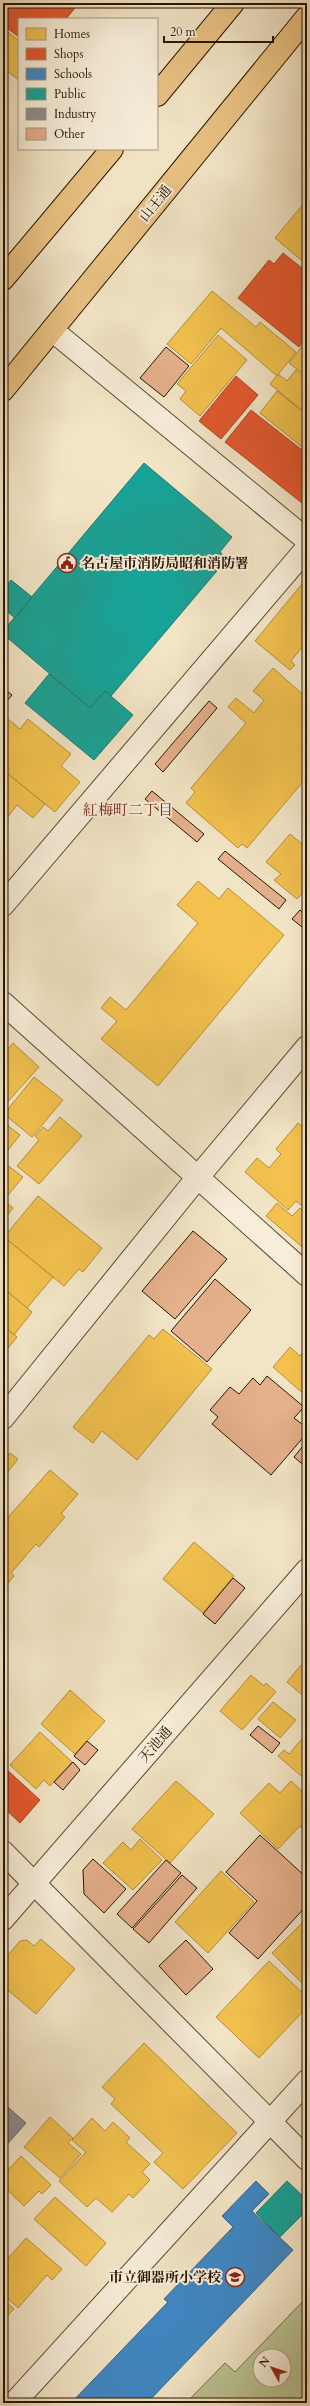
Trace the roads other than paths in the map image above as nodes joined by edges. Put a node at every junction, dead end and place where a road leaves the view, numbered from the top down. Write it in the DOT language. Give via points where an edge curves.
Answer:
graph roads {
  1 [pos="233,3"];
  2 [pos="307,17"];
  3 [pos="158,93"];
  4 [pos="111,150"];
  5 [pos="3,279"];
  6 [pos="52,330"];
  7 [pos="3,390"];
  8 [pos="307,540"];
  9 [pos="307,548"];
  10 [pos="3,906"];
  11 [pos="3,1003"];
  12 [pos="307,1047"];
  13 [pos="198,1177"];
  14 [pos="307,1275"];
  15 [pos="3,1418"];
  16 [pos="307,1570"];
  17 [pos="3,1852"];
  18 [pos="34,1884"];
  19 [pos="3,1919"];
  20 [pos="307,2081"];
  21 [pos="269,2122"];
  22 [pos="307,2159"];
  23 [pos="14,2403"];
  1 -- 3 [label="main road"];
  2 -- 6 [label="main road, 山王通"];
  4 -- 5 [label="main road"];
  6 -- 7 [label="main road, 山王通"];
  6 -- 8 [label="street"];
  9 -- 10 [label="street"];
  11 -- 13 [label="street"];
  12 -- 13 [label="street"];
  13 -- 14 [label="street"];
  13 -- 15 [label="street"];
  16 -- 18 [label="street, 天池通"];
  17 -- 18 [label="street"];
  18 -- 19 [label="street, 天池通"];
  18 -- 21 [label="street"];
  20 -- 21 [label="street"];
  21 -- 22 [label="street"];
  21 -- 23 [label="street"];
}
